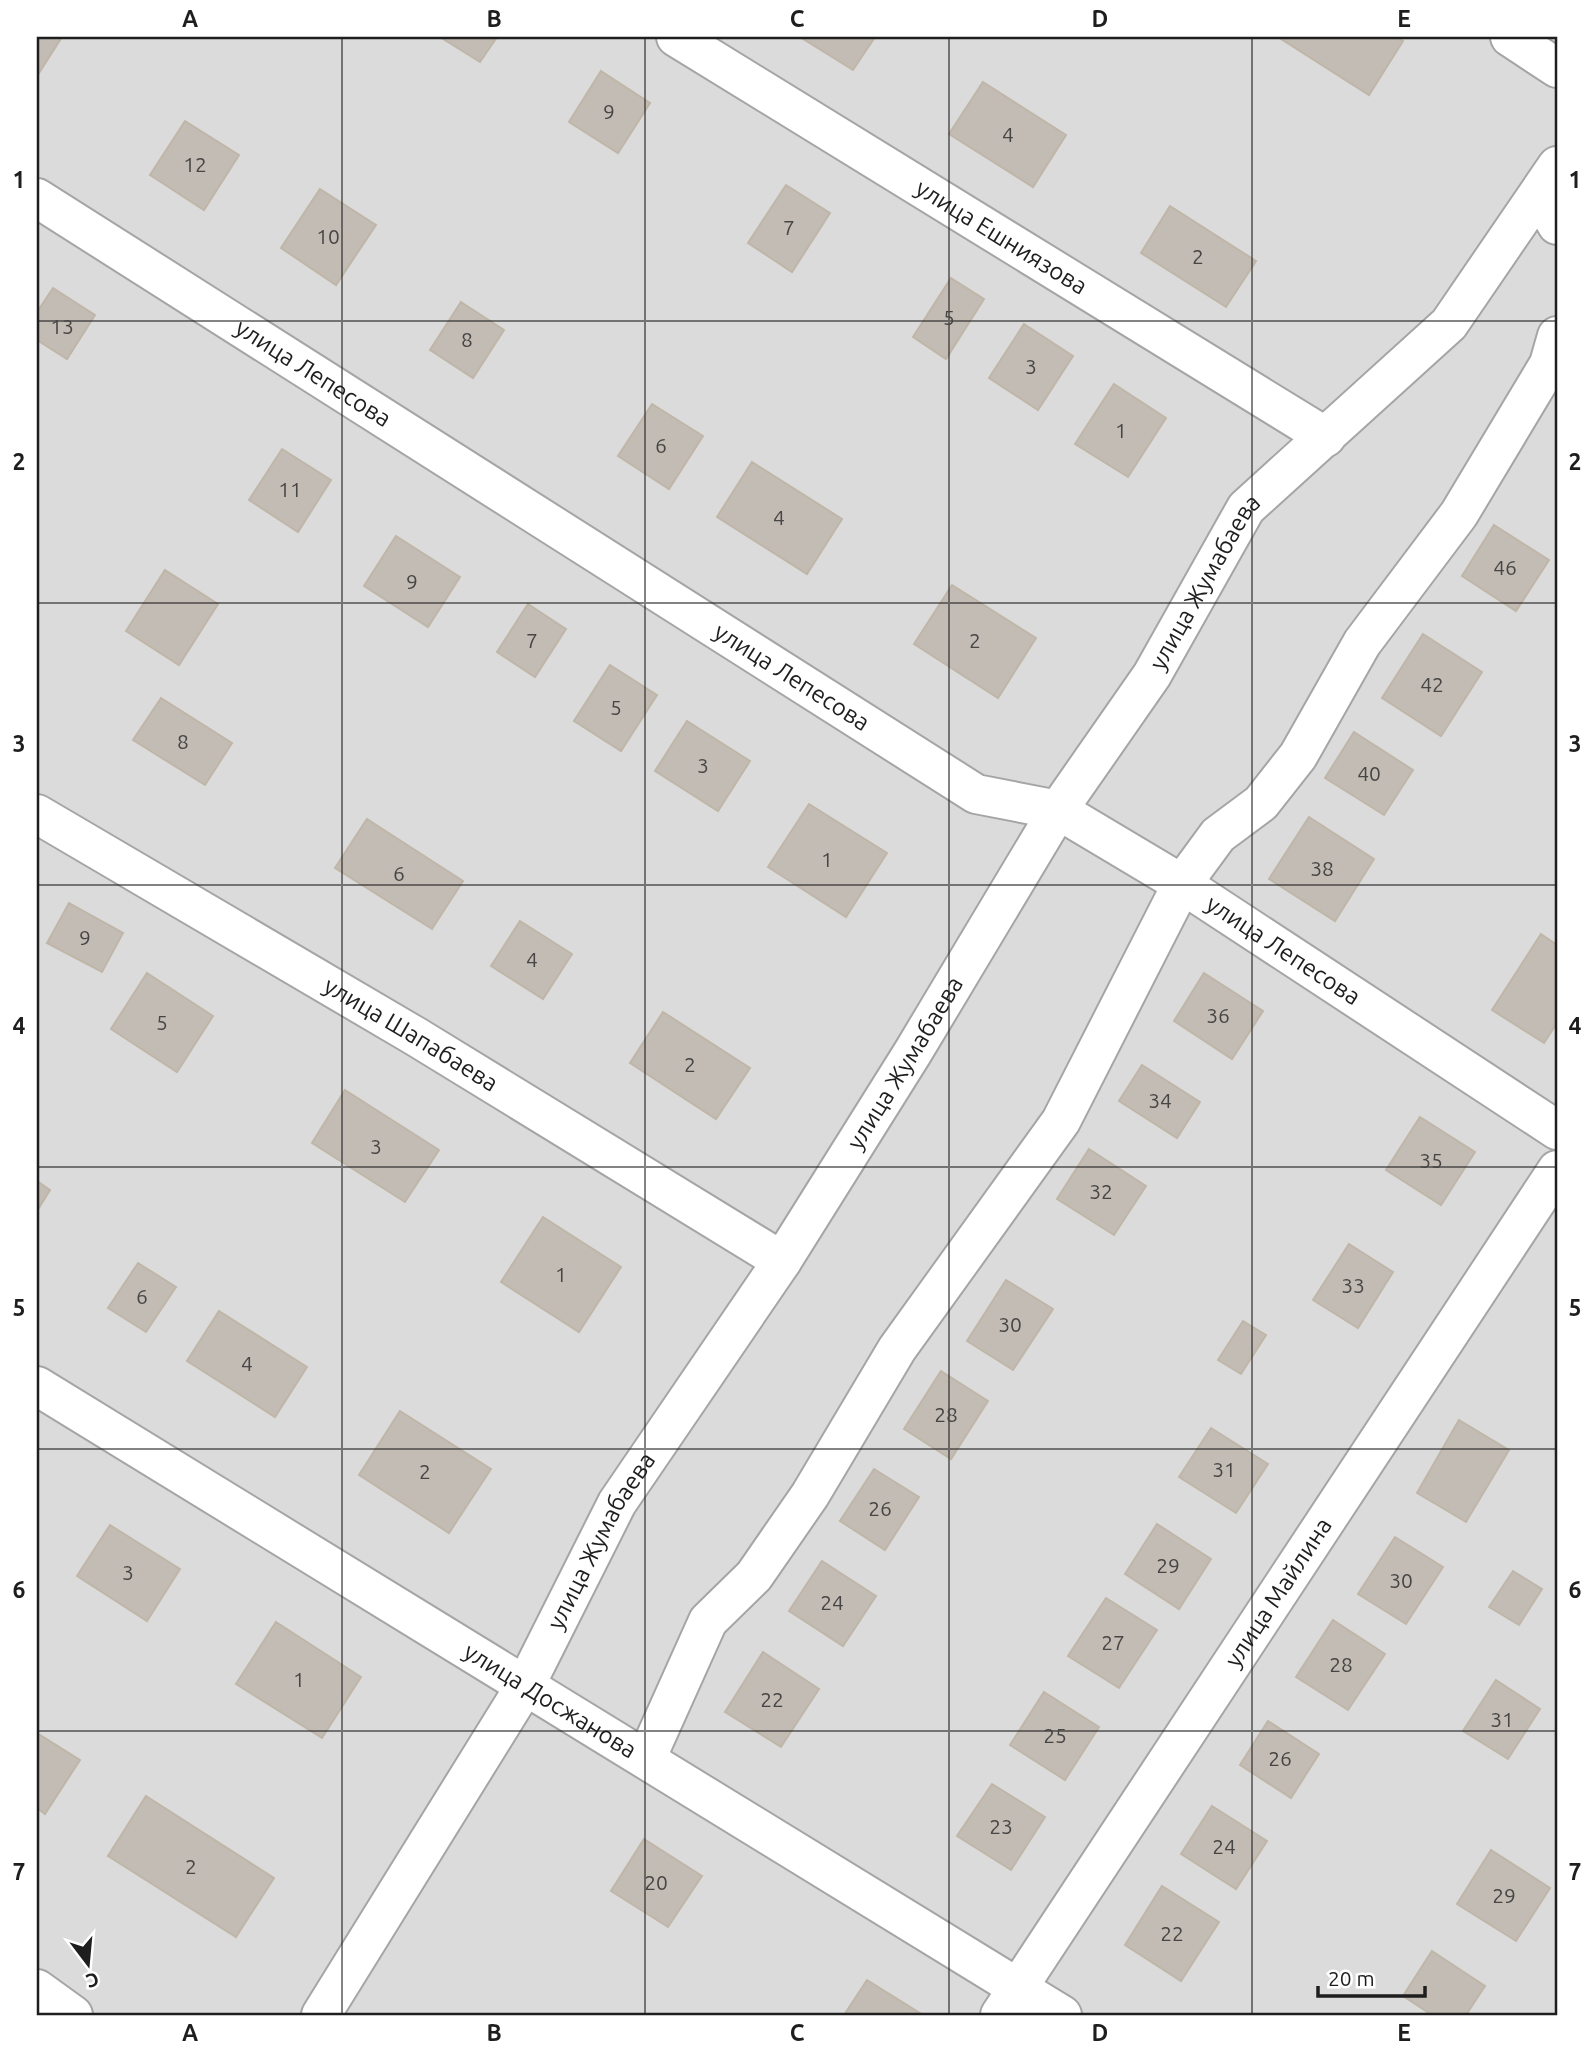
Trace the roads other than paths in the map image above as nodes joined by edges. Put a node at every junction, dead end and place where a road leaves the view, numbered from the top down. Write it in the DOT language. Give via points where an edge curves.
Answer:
graph roads {
  1 [pos="676,37"];
  2 [pos="1510,37"];
  3 [pos="1557,68"];
  4 [pos="1551,195"];
  5 [pos="37,198"];
  6 [pos="1557,336"];
  7 [pos="1326,437"];
  8 [pos="1058,810"];
  9 [pos="37,814"];
  10 [pos="1182,884"];
  11 [pos="1557,1130"];
  12 [pos="1557,1170"];
  13 [pos="782,1261"];
  14 [pos="37,1386"];
  15 [pos="525,1686"];
  16 [pos="646,1759"];
  17 [pos="37,1989"];
  18 [pos="1009,2001"];
  19 [pos="73,2015"];
  20 [pos="321,2015"];
  21 [pos="1062,2015"];
  1 -- 7 [label="street, улица Ешниязова"];
  2 -- 3 [label="street"];
  4 -- 7 [label="street, улица Жумабаева" via="1449,324"];
  5 -- 8 [label="street, улица Лепесова" via="976,794"];
  6 -- 10 [label="street" via="1549,364 1459,514 1362,643 1297,756 1261,803 1218,835"];
  7 -- 8 [label="street, улица Жумабаева" via="1245,508 1152,675"];
  8 -- 10 [label="street, улица Лепесова"];
  8 -- 13 [label="street, улица Жумабаева"];
  9 -- 13 [label="street, улица Шапабаева" via="415,1036"];
  10 -- 11 [label="street, улица Лепесова"];
  10 -- 16 [label="street" via="1061,1121 897,1349 810,1495 754,1576 708,1621"];
  12 -- 18 [label="street, улица Майлина"];
  13 -- 15 [label="street, улица Жумабаева" via="617,1503"];
  14 -- 15 [label="street, улица Досжанова"];
  15 -- 16 [label="street, улица Досжанова"];
  15 -- 20 [label="street, улица Жумабаева"];
  16 -- 18 [label="street, улица Досжанова"];
  17 -- 19 [label="street"];
  18 -- 21 [label="street, улица Досжанова"];
}
